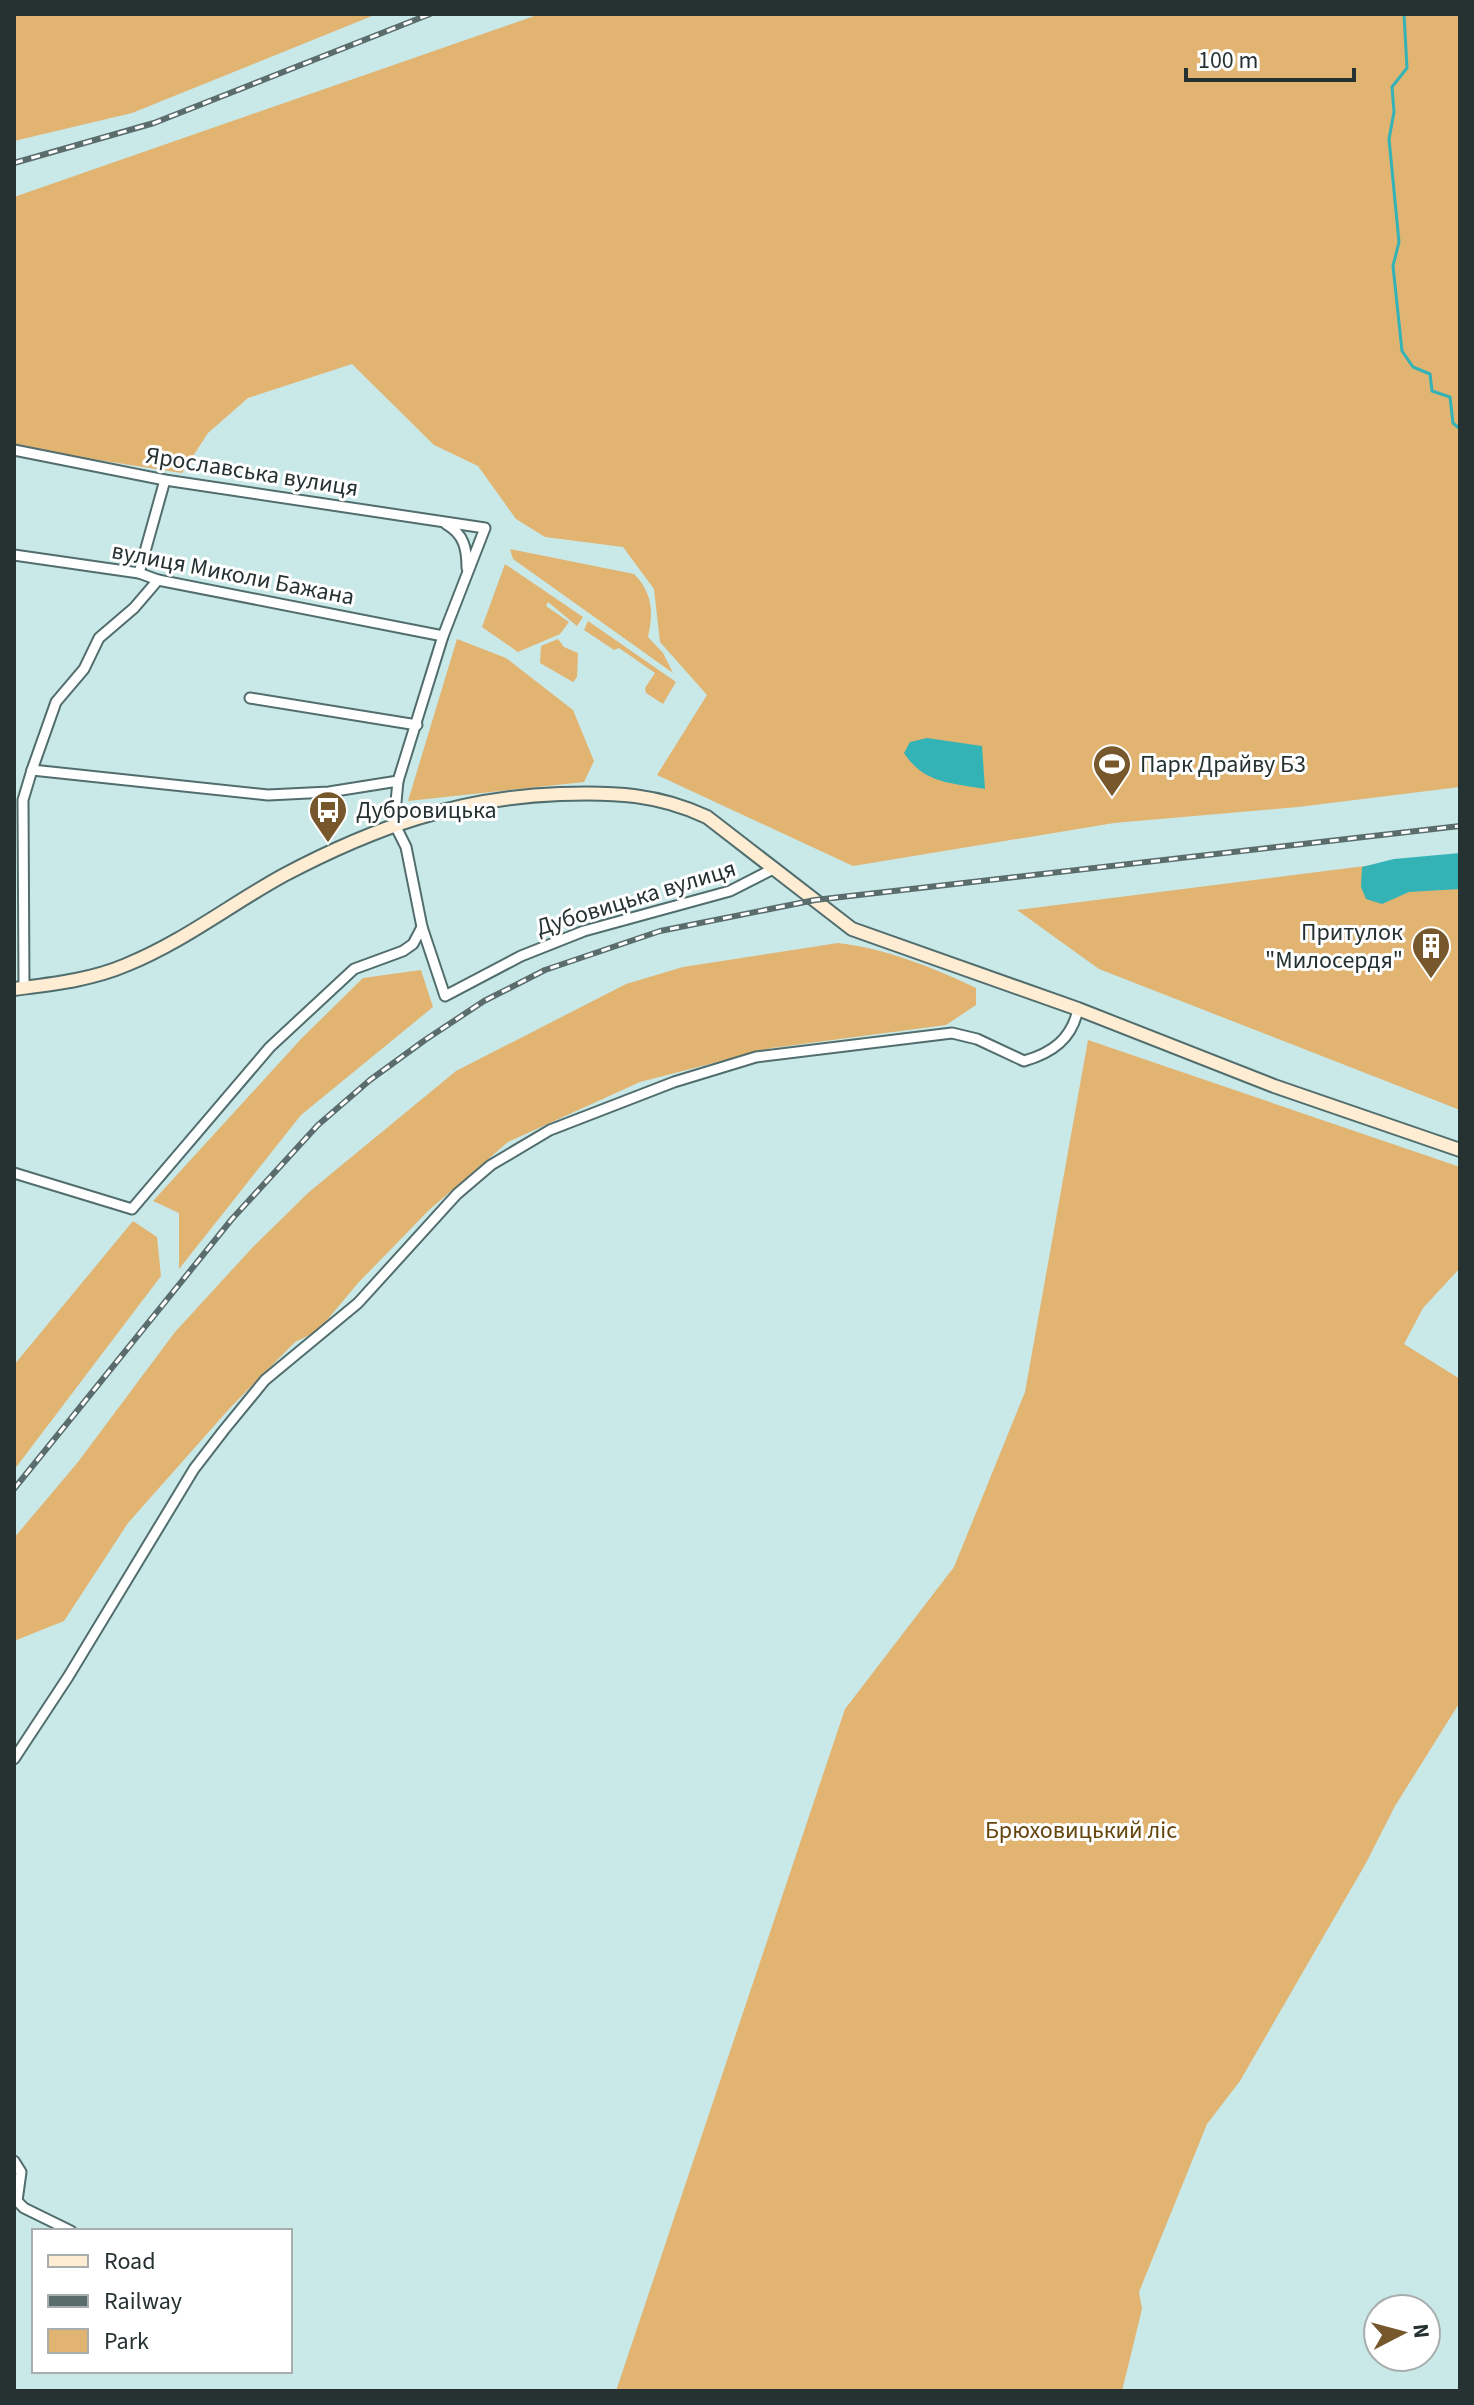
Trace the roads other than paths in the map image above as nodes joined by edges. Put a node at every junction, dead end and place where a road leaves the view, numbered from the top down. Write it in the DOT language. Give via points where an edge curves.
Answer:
graph roads {
  1 [pos="14,450"];
  2 [pos="165,480"];
  3 [pos="443,522"];
  4 [pos="14,555"];
  5 [pos="139,573"];
  6 [pos="467,573"];
  7 [pos="158,580"];
  8 [pos="443,636"];
  9 [pos="250,698"];
  10 [pos="417,725"];
  11 [pos="32,770"];
  12 [pos="398,781"];
  13 [pos="394,823"];
  14 [pos="775,868"];
  15 [pos="422,927"];
  16 [pos="19,988"];
  17 [pos="1078,1009"];
  18 [pos="1460,1150"];
  19 [pos="14,1173"];
  20 [pos="14,1759"];
  21 [pos="14,2161"];
  22 [pos="67,2229"];
  1 -- 2 [label="street, Ярославська вулиця"];
  2 -- 3 [label="street, Ярославська вулиця"];
  2 -- 5 [label="street"];
  3 -- 6 [label="street" via="464,542"];
  3 -- 6 [label="street, Ярославська вулиця" via="485,528"];
  4 -- 5 [label="street, вулиця Миколи Бажана"];
  5 -- 7 [label="street, вулиця Миколи Бажана"];
  6 -- 8 [label="street"];
  7 -- 8 [label="street, вулиця Миколи Бажана"];
  7 -- 11 [label="street" via="99,638 84,669 56,702"];
  8 -- 10 [label="street"];
  9 -- 10 [label="street"];
  10 -- 12 [label="street"];
  11 -- 12 [label="street" via="268,795"];
  11 -- 16 [label="street" via="23,800"];
  12 -- 13 [label="street"];
  13 -- 14 [label="main road" via="494,798 641,794 707,817"];
  13 -- 15 [label="street, Дубовицька вулиця" via="406,847"];
  13 -- 16 [label="main road" via="283,876 126,966 80,980"];
  14 -- 15 [label="street, Дубовицька вулиця" via="730,891 584,931 521,956 450,996 445,996"];
  14 -- 17 [label="main road" via="852,929"];
  15 -- 19 [label="street" via="406,949 354,969 270,1047 132,1209"];
  17 -- 18 [label="main road" via="1274,1086"];
  17 -- 20 [label="street" via="1073,1030 1043,1056 1024,1061 952,1033 756,1057 550,1130 491,1165 457,1194 358,1303 265,1380 224,1430 194,1469"];
  21 -- 22 [label="street" via="21,2172 17,2201"];
}
